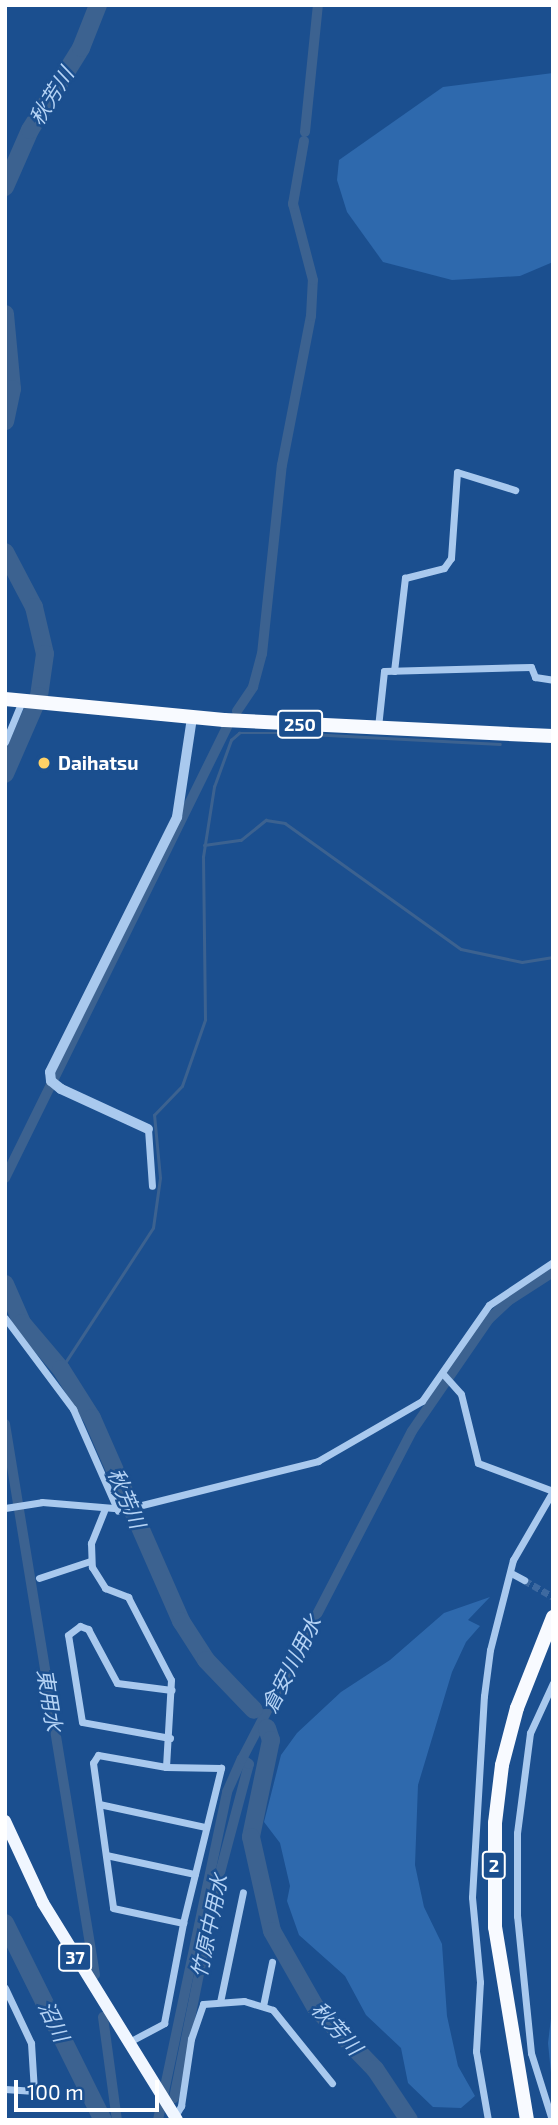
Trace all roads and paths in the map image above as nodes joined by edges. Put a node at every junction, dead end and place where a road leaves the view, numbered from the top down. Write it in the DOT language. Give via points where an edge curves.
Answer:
graph roads {
  1 [pos="515,490"];
  2 [pos="394,671"];
  3 [pos="553,680"];
  4 [pos="5,699"];
  5 [pos="24,701"];
  6 [pos="192,718"];
  7 [pos="378,727"];
  8 [pos="553,736"];
  9 [pos="5,742"];
  10 [pos="148,1129"];
  11 [pos="152,1186"];
  12 [pos="553,1262"];
  13 [pos="5,1318"];
  14 [pos="445,1376"];
  15 [pos="553,1491"];
  16 [pos="5,1508"];
  17 [pos="122,1510"];
  18 [pos="104,1511"];
  19 [pos="90,1561"];
  20 [pos="511,1573"];
  21 [pos="39,1578"];
  22 [pos="524,1580"];
  23 [pos="553,1618"];
  24 [pos="553,1683"];
  25 [pos="172,1690"];
  26 [pos="170,1738"];
  27 [pos="166,1768"];
  28 [pos="99,1804"];
  29 [pos="5,1821"];
  30 [pos="205,1828"];
  31 [pos="106,1855"];
  32 [pos="195,1874"];
  33 [pos="243,1892"];
  34 [pos="183,1923"];
  35 [pos="272,1962"];
  36 [pos="5,1988"];
  37 [pos="220,2002"];
  38 [pos="262,2006"];
  39 [pos="129,2042"];
  40 [pos="332,2083"];
  41 [pos="5,2089"];
  42 [pos="174,2115"];
  43 [pos="488,2120"];
  44 [pos="527,2120"];
  45 [pos="552,2120"];
  1 -- 2 [label="street" via="457,472 451,558 444,568 405,578"];
  2 -- 3 [label="street" via="531,667 535,677"];
  2 -- 7 [label="street" via="384,670"];
  4 -- 5 [label="highway, 250"];
  5 -- 6 [label="highway, 250"];
  5 -- 9 [label="street"];
  6 -- 7 [label="highway, 250"];
  6 -- 10 [label="street" via="177,817 50,1072 51,1081 61,1089"];
  7 -- 8 [label="highway, 250"];
  10 -- 11 [label="street"];
  12 -- 14 [label="street" via="489,1305"];
  13 -- 17 [label="street" via="73,1409"];
  14 -- 15 [label="street" via="461,1394 478,1463"];
  14 -- 17 [label="street" via="410,1410 318,1461"];
  15 -- 20 [label="street" via="524,1537"];
  16 -- 18 [label="street" via="62,1503"];
  17 -- 18 [label="street"];
  18 -- 19 [label="street" via="91,1543"];
  19 -- 21 [label="street"];
  19 -- 25 [label="street" via="105,1588 128,1597"];
  20 -- 22 [label="street"];
  20 -- 43 [label="street" via="486,1674 474,1810 472,1897 480,1982 476,2051"];
  23 -- 44 [label="highway, 2" via="517,1707 502,1765 495,1823 495,1927"];
  24 -- 45 [label="street" via="530,1732 517,1833 517,1916 531,2053"];
  25 -- 26 [label="street"];
  25 -- 26 [label="street" via="117,1684 88,1629 80,1626 68,1635 82,1722"];
  26 -- 27 [label="street"];
  27 -- 28 [label="street" via="98,1755 93,1763"];
  27 -- 30 [label="street" via="221,1768"];
  28 -- 30 [label="street"];
  28 -- 31 [label="street"];
  29 -- 39 [label="main road, 37" via="43,1903"];
  30 -- 32 [label="street"];
  31 -- 32 [label="street"];
  31 -- 34 [label="street" via="113,1908"];
  32 -- 34 [label="street"];
  33 -- 37 [label="street"];
  34 -- 39 [label="street" via="164,2023"];
  35 -- 38 [label="street"];
  36 -- 41 [label="street" via="31,2043 34,2091"];
  37 -- 38 [label="street"];
  37 -- 42 [label="street" via="198,2008 181,2106"];
  38 -- 40 [label="street" via="273,2010"];
  39 -- 42 [label="main road, 37"];
}
